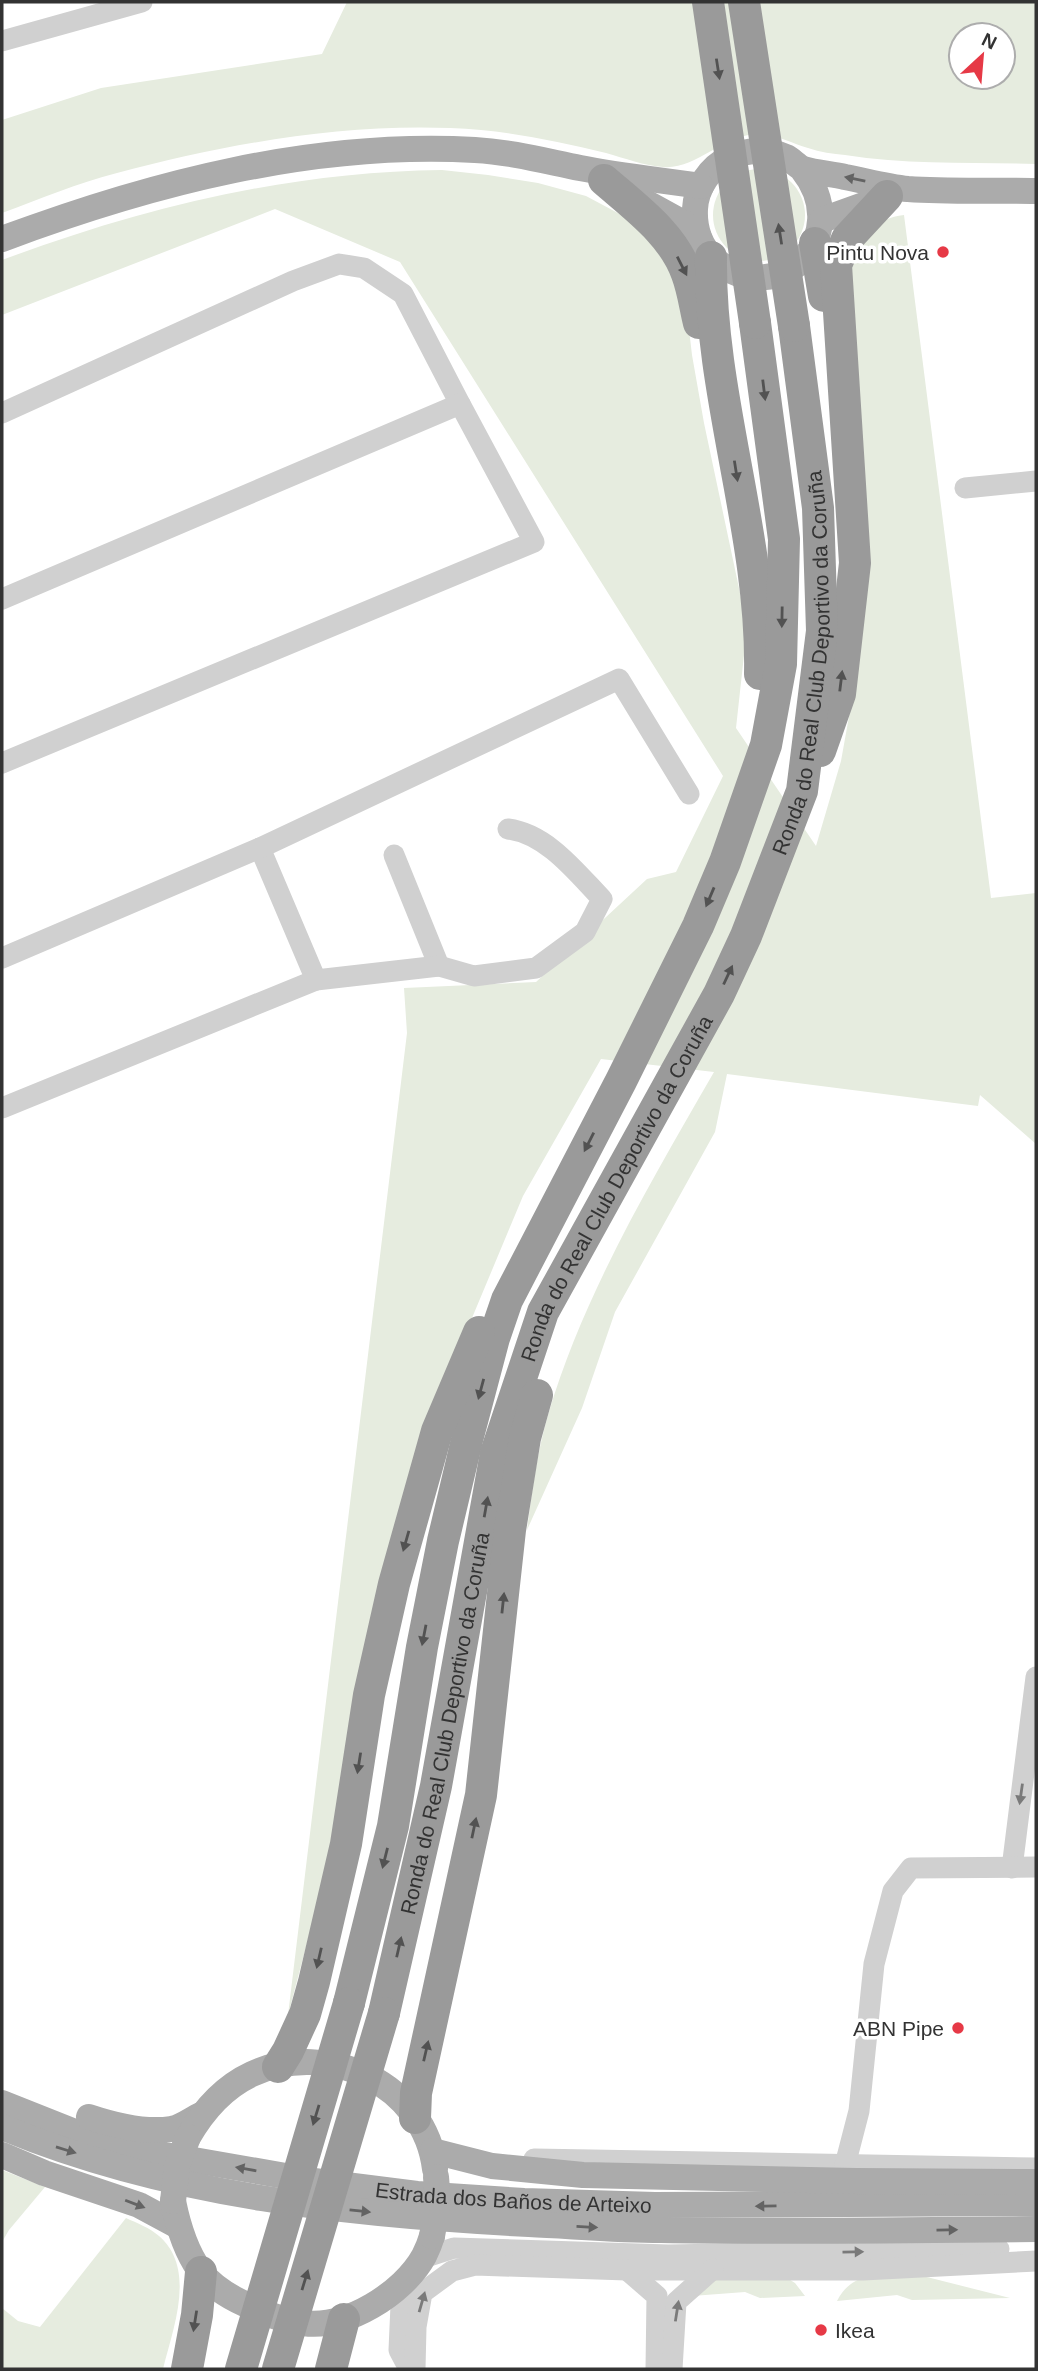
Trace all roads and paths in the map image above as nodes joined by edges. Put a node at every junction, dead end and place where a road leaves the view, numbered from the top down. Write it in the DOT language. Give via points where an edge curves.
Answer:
graph roads {
  1 [pos="142,2"];
  2 [pos="708,2"];
  3 [pos="744,2"];
  4 [pos="2,41"];
  5 [pos="802,169"];
  6 [pos="592,174"];
  7 [pos="701,186"];
  8 [pos="1036,191"];
  9 [pos="897,192"];
  10 [pos="818,231"];
  11 [pos="2,239"];
  12 [pos="705,248"];
  13 [pos="723,389"];
  14 [pos="460,404"];
  15 [pos="2,413"];
  16 [pos="847,435"];
  17 [pos="1036,481"];
  18 [pos="965,488"];
  19 [pos="2,599"];
  20 [pos="2,764"];
  21 [pos="802,791"];
  22 [pos="689,794"];
  23 [pos="508,829"];
  24 [pos="735,834"];
  25 [pos="260,848"];
  26 [pos="394,855"];
  27 [pos="2,958"];
  28 [pos="439,966"];
  29 [pos="316,980"];
  30 [pos="2,1108"];
  31 [pos="590,1226"];
  32 [pos="507,1300"];
  33 [pos="1036,1678"];
  34 [pos="1036,1867"];
  35 [pos="1012,1868"];
  36 [pos="278,2067"];
  37 [pos="2,2084"];
  38 [pos="2,2103"];
  39 [pos="415,2118"];
  40 [pos="195,2126"];
  41 [pos="2,2127"];
  42 [pos="2,2155"];
  43 [pos="435,2164"];
  44 [pos="845,2165"];
  45 [pos="492,2166"];
  46 [pos="1036,2168"];
  47 [pos="1036,2182"];
  48 [pos="1036,2203"];
  49 [pos="176,2214"];
  50 [pos="1036,2229"];
  51 [pos="428,2247"];
  52 [pos="1036,2247"];
  53 [pos="516,2249"];
  54 [pos="1036,2261"];
  55 [pos="713,2269"];
  56 [pos="627,2270"];
  57 [pos="201,2272"];
  58 [pos="402,2283"];
  59 [pos="345,2319"];
  60 [pos="187,2369"];
  61 [pos="241,2369"];
  62 [pos="278,2369"];
  63 [pos="331,2369"];
  64 [pos="409,2369"];
  65 [pos="415,2369"];
  66 [pos="656,2369"];
  67 [pos="672,2369"];
  1 -- 4 [label="street"];
  2 -- 24 [label="highway, Ronda do Real Club Deportivo da Coruña, one-way, bridge" via="784,539 781,664 766,745"];
  21 -- 3 [label="highway, Ronda do Real Club Deportivo da Coruña, one-way, bridge" via="822,631 818,508"];
  5 -- 7 [label="main road" via="767,151 747,152 712,170"];
  9 -- 5 [label="main road, one-way"];
  5 -- 10 [label="main road" via="821,201"];
  6 -- 7 [label="main road"];
  6 -- 11 [label="main road" via="536,157 477,150 337,154 158,187"];
  6 -- 12 [label="main road" via="685,224"];
  6 -- 13 [label="highway, one-way" via="654,223 673,248 687,273 709,362"];
  7 -- 12 [label="main road" via="695,221"];
  8 -- 9 [label="main road"];
  9 -- 10 [label="main road"];
  9 -- 16 [label="highway" via="847,239 836,265"];
  10 -- 12 [label="main road" via="803,259 787,271 767,277 747,277 728,270"];
  10 -- 16 [label="highway"];
  12 -- 13 [label="highway"];
  13 -- 24 [label="highway, one-way" via="760,641 755,722"];
  14 -- 15 [label="street" via="403,294 364,268 339,264"];
  14 -- 19 [label="street"];
  14 -- 20 [label="street" via="534,542"];
  21 -- 16 [label="highway, one-way" via="840,694 855,563"];
  17 -- 18 [label="street"];
  31 -- 21 [label="highway, Ronda do Real Club Deportivo da Coruña, one-way" via="719,994"];
  22 -- 25 [label="street" via="619,679"];
  23 -- 28 [label="street" via="523,831 547,845 602,899 585,932 536,968 474,976"];
  24 -- 32 [label="highway, Ronda do Real Club Deportivo da Coruña, one-way" via="698,926"];
  25 -- 27 [label="street"];
  25 -- 29 [label="street"];
  26 -- 28 [label="street"];
  28 -- 29 [label="street"];
  29 -- 30 [label="street"];
  39 -- 31 [label="highway, one-way" via="416,2093 481,1796 524,1438"];
  62 -- 31 [label="highway, Ronda do Real Club Deportivo da Coruña, one-way, bridge" via="384,2013 436,1786 496,1453 543,1312"];
  32 -- 36 [label="highway, one-way" via="479,1332 437,1432 391,1596 369,1695 346,1844 317,1969 305,2014"];
  32 -- 61 [label="highway, Ronda do Real Club Deportivo da Coruña, one-way, bridge" via="443,1541 393,1826 349,2003"];
  33 -- 35 [label="street, one-way"];
  34 -- 35 [label="street"];
  35 -- 44 [label="street" via="911,1868 893,1891 874,1964 859,2111"];
  36 -- 39 [label="main road" via="303,2063 359,2070 396,2094"];
  36 -- 40 [label="main road" via="252,2074 224,2092"];
  37 -- 40 [label="main road" via="104,2122 146,2129"];
  48 -- 38 [label="main road, Estrada dos Baños de Arteixo, one-way" via="655,2205 417,2194 165,2154 75,2132"];
  39 -- 43 [label="main road"];
  40 -- 49 [label="main road, bridge" via="177,2166"];
  41 -- 50 [label="main road, Estrada dos Baños de Arteixo, one-way" via="161,2179 265,2200 417,2217 658,2230"];
  42 -- 49 [label="main road, one-way" via="44,2173"];
  43 -- 45 [label="main road"];
  43 -- 51 [label="main road, bridge" via="438,2202"];
  44 -- 45 [label="street, Estrada dos Baños de Arteixo" via="533,2159"];
  44 -- 46 [label="street, Estrada dos Baños de Arteixo"];
  45 -- 47 [label="main road" via="583,2175"];
  49 -- 57 [label="main road" via="187,2249"];
  51 -- 53 [label="street"];
  51 -- 58 [label="main road"];
  53 -- 52 [label="street, one-way" via="678,2255"];
  53 -- 56 [label="street"];
  54 -- 55 [label="street" via="863,2270"];
  55 -- 56 [label="street"];
  67 -- 55 [label="street, one-way" via="676,2302"];
  65 -- 56 [label="street, one-way" via="422,2293 452,2271 475,2265"];
  56 -- 66 [label="street" via="657,2296"];
  57 -- 59 [label="main road" via="227,2296 267,2314 305,2323"];
  57 -- 60 [label="highway, one-way"];
  58 -- 59 [label="main road" via="375,2305"];
  58 -- 64 [label="street" via="400,2350"];
  59 -- 63 [label="highway"];
}
